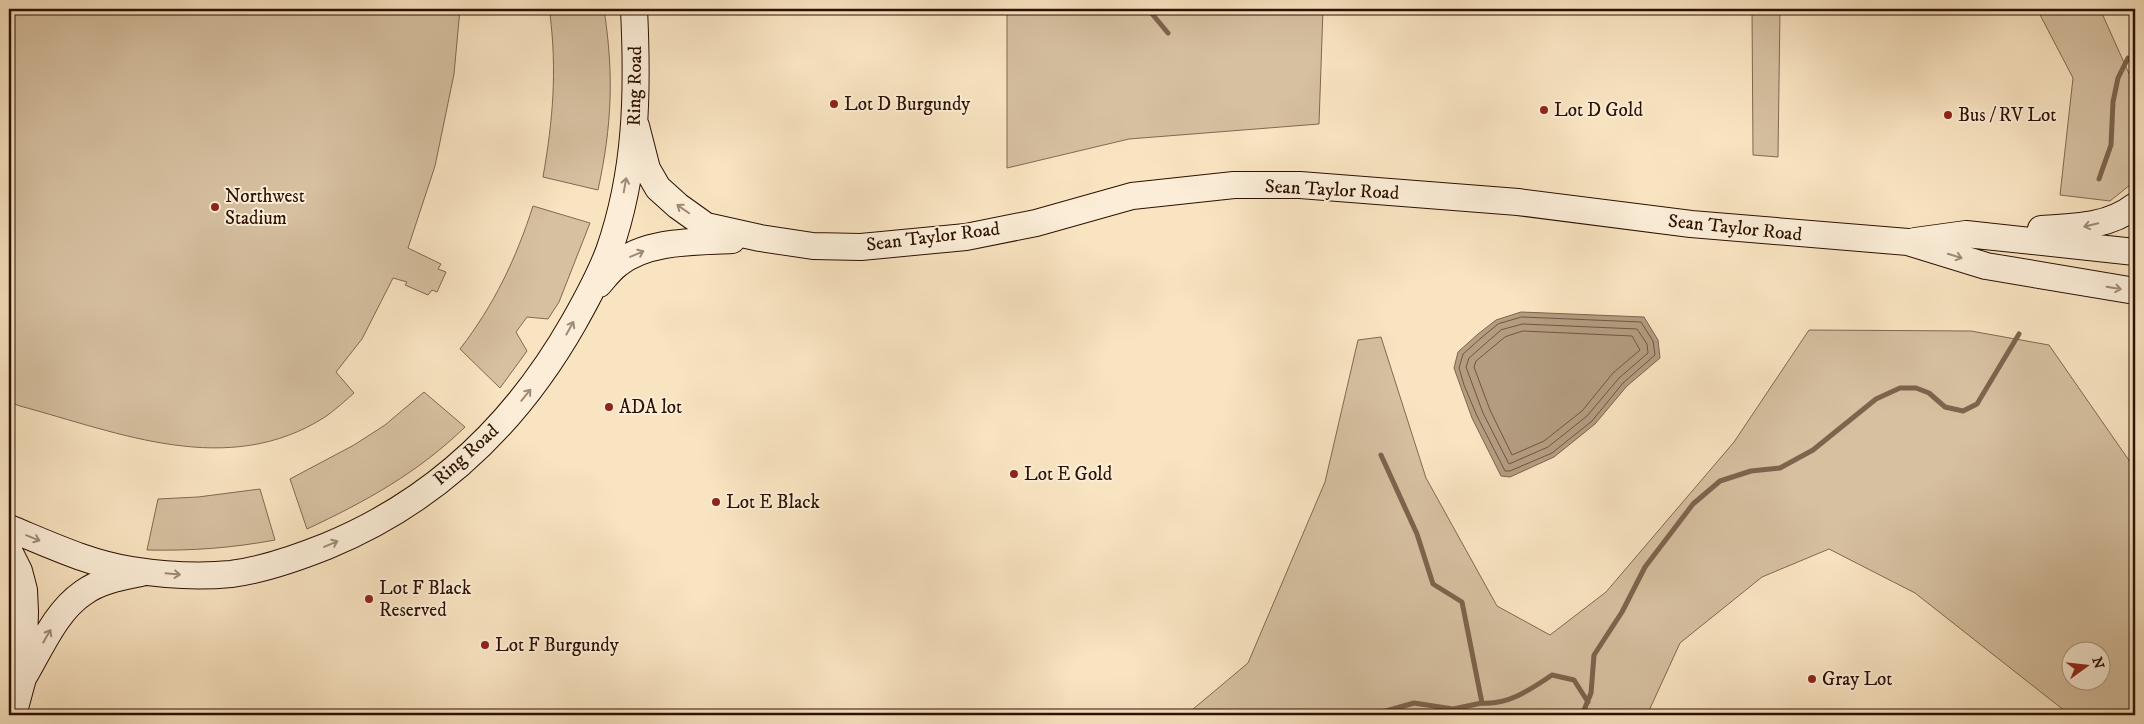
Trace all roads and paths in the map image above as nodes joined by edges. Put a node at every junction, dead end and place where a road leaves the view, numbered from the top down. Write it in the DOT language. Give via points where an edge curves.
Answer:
graph roads {
  1 [pos="634,9"];
  2 [pos="636,126"];
  3 [pos="2135,206"];
  4 [pos="1966,234"];
  5 [pos="760,238"];
  6 [pos="1908,242"];
  7 [pos="2135,252"];
  8 [pos="2135,291"];
  9 [pos="588,297"];
  10 [pos="9,528"];
  11 [pos="9,551"];
  12 [pos="147,572"];
  13 [pos="23,678"];
  14 [pos="13,715"];
  1 -- 2 [label="main road, Ring Road"];
  5 -- 2 [label="main road, Sean Taylor Road, one-way" via="706,226 658,188 647,169"];
  9 -- 2 [label="main road, Ring Road, one-way" via="609,251 621,208"];
  3 -- 4 [label="main road, one-way" via="2125,214 2083,227"];
  4 -- 6 [label="main road, Sean Taylor Road"];
  4 -- 7 [label="main road, Sean Taylor Road"];
  5 -- 6 [label="main road, Sean Taylor Road" via="813,246 909,244 1036,223 1132,196 1187,188 1300,185 1518,202 1691,224"];
  9 -- 5 [label="main road, Sean Taylor Road, one-way" via="618,263 638,253 692,242"];
  6 -- 8 [label="main road, Sean Taylor Road, one-way" via="1986,266"];
  12 -- 9 [label="main road, Ring Road, one-way" via="232,574 293,560 352,535 415,500 468,459 509,416 553,359"];
  10 -- 12 [label="main road, Ring Road, one-way" via="90,559"];
  11 -- 13 [label="main road" via="24,590"];
  13 -- 12 [label="main road, one-way" via="52,628 78,597 99,584"];
  13 -- 14 [label="main road"];
}
